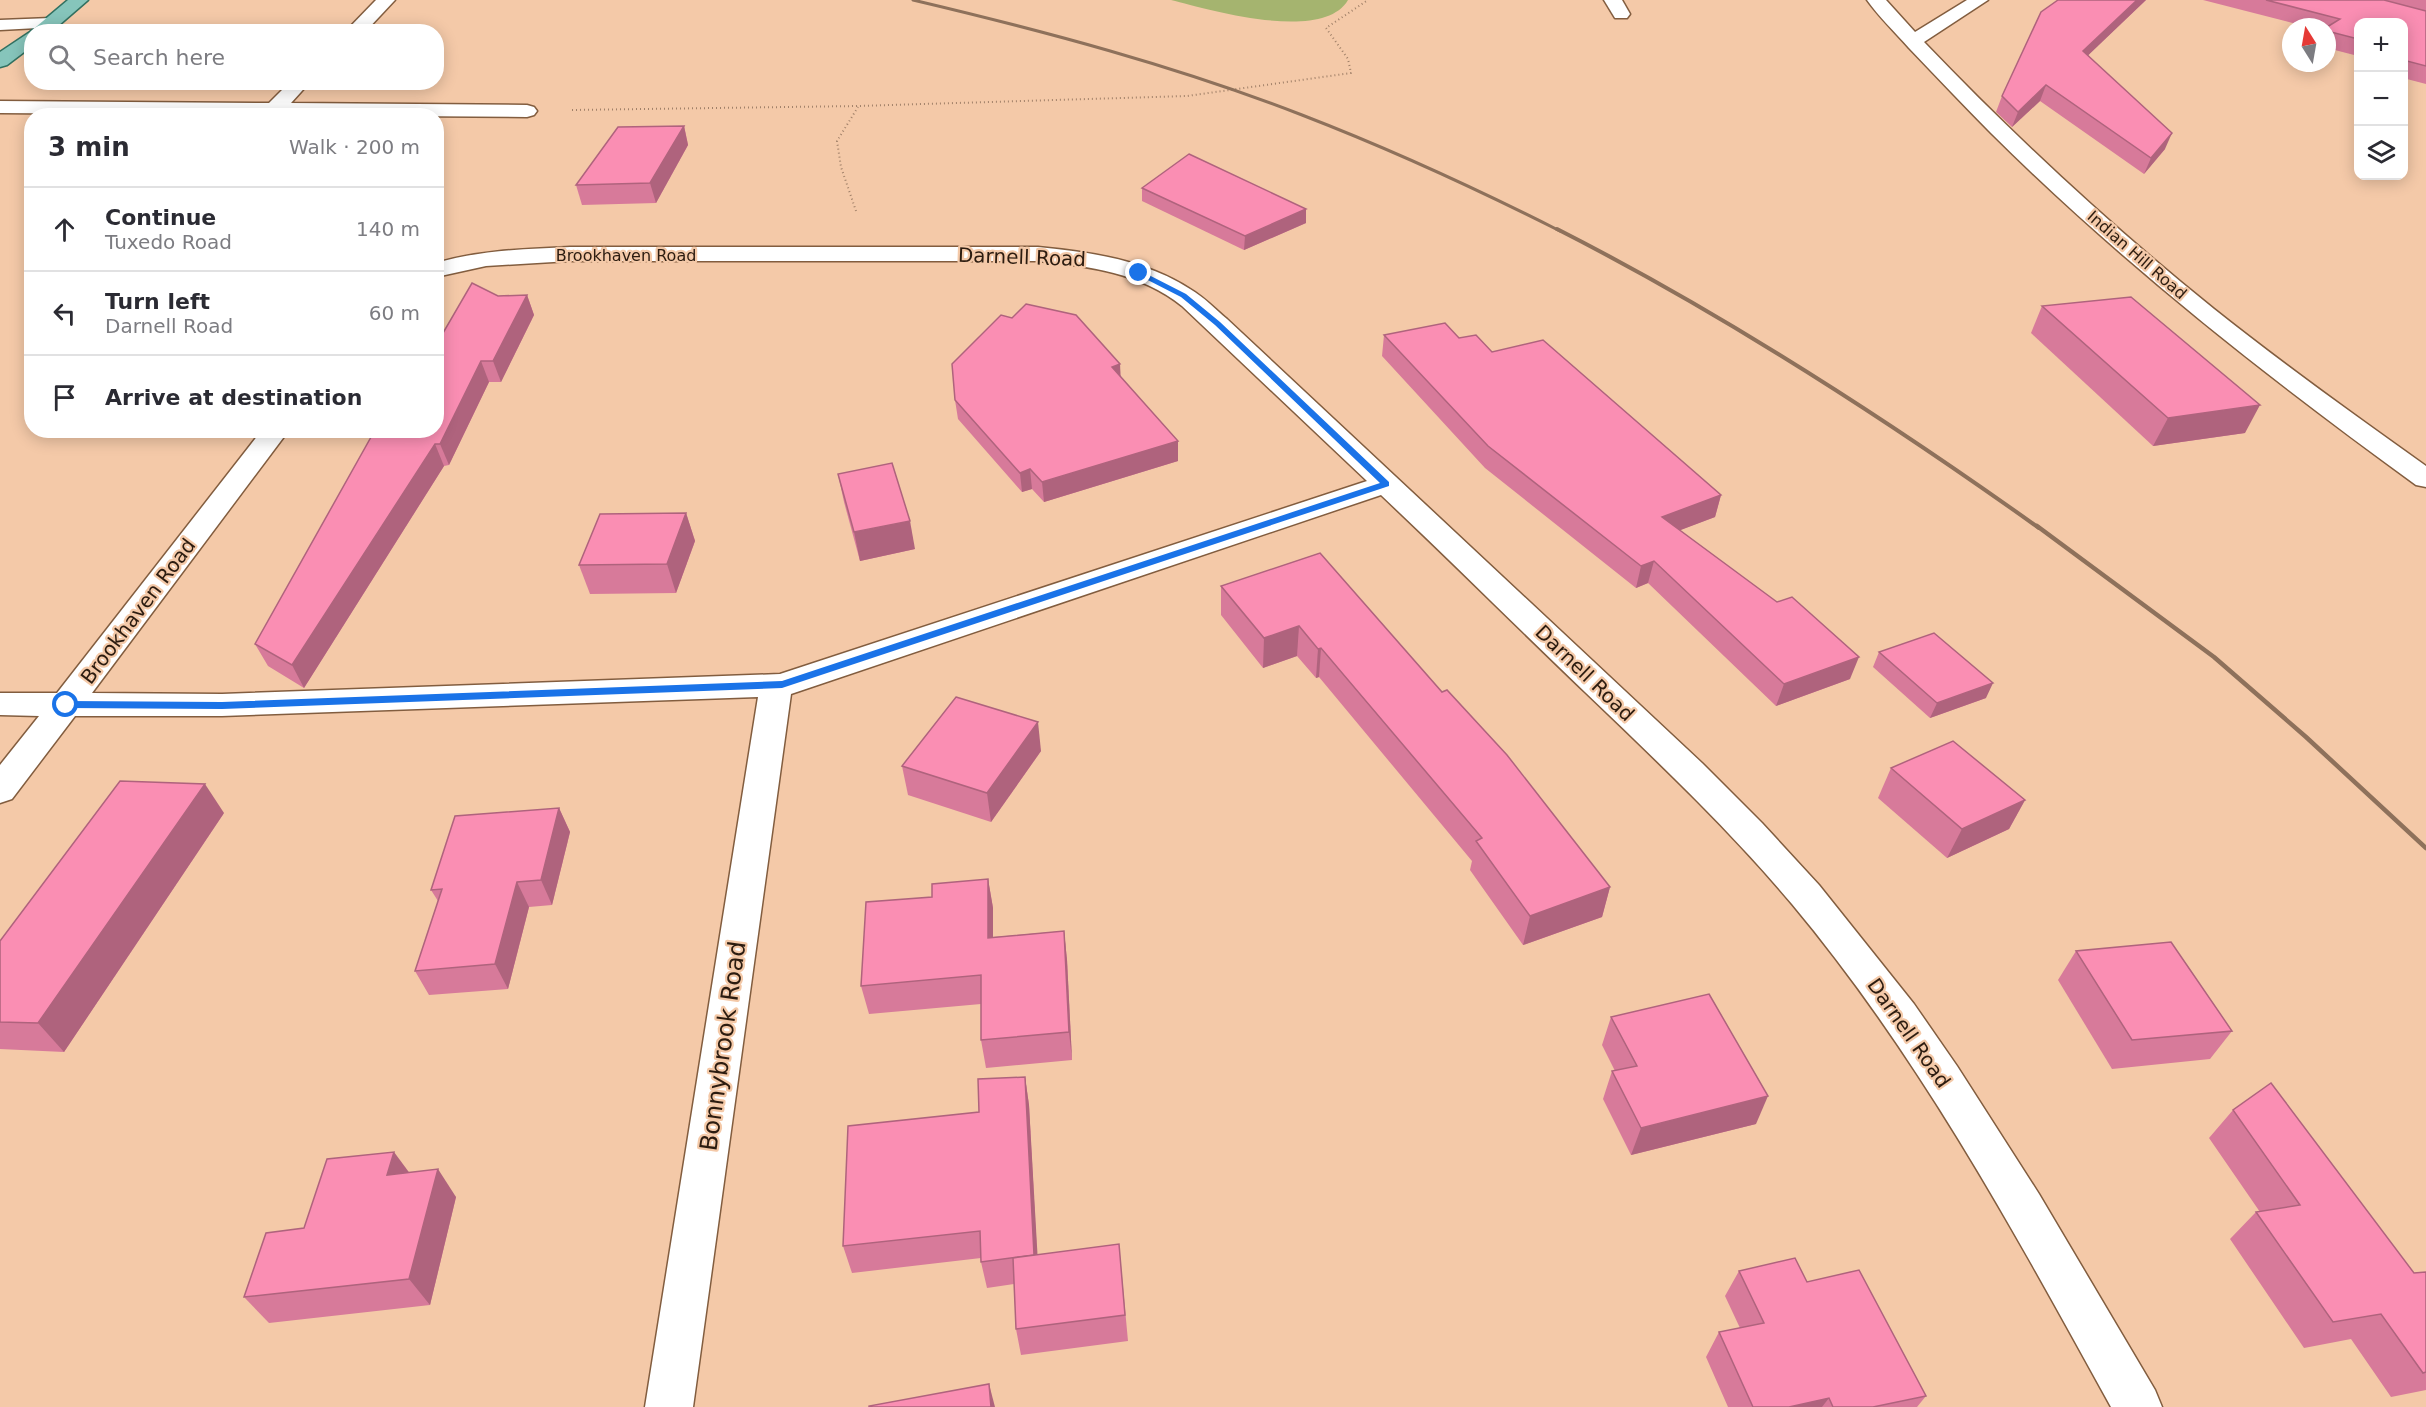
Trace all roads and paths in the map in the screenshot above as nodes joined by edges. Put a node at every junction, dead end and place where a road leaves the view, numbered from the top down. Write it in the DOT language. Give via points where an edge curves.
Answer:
graph roads {
  1 [pos="79,0"];
  2 [pos="386,0"];
  3 [pos="1368,0"];
  4 [pos="1876,0"];
  5 [pos="1979,0"];
  6 [pos="49,24"];
  7 [pos="362,24"];
  8 [pos="0,25"];
  9 [pos="24,26"];
  10 [pos="1913,41"];
  11 [pos="24,43"];
  12 [pos="0,60"];
  13 [pos="293,90"];
  14 [pos="175,91"];
  15 [pos="858,106"];
  16 [pos="0,107"];
  17 [pos="155,108"];
  18 [pos="275,108"];
  19 [pos="444,110"];
  20 [pos="526,111"];
  21 [pos="858,216"];
  22 [pos="817,255"];
  23 [pos="444,268"];
  24 [pos="270,438"];
  25 [pos="2426,479"];
  26 [pos="1386,484"];
  27 [pos="777,685"];
  28 [pos="0,704"];
  29 [pos="66,705"];
  30 [pos="0,790"];
  31 [pos="669,1407"];
  32 [pos="2138,1407"];
  1 -- 6 [label="main road"];
  2 -- 7 [label="street"];
  3 -- 15 [label="path" via="1326,28 1348,59 1351,73 1187,96"];
  4 -- 10 [label="street, Indian Hill Road"];
  5 -- 10 [label="street"];
  8 -- 9 [label="street"];
  10 -- 25 [label="street, Indian Hill Road" via="2066,193 2177,291"];
  11 -- 12 [label="main road"];
  13 -- 18 [label="street"];
  14 -- 17 [label="street"];
  15 -- 20 [label="path"];
  15 -- 21 [label="path" via="837,141 841,167"];
  16 -- 17 [label="street"];
  19 -- 20 [label="street"];
  22 -- 23 [label="street, Brookhaven Road" via="537,255 470,261"];
  22 -- 26 [label="street, Darnell Road" via="1038,254 1089,259 1152,278 1184,295 1218,324"];
  24 -- 29 [label="street, Brookhaven Road"];
  26 -- 27 [label="street"];
  26 -- 32 [label="street, Darnell Road" via="1698,781 1825,917 1948,1087 2036,1227"];
  27 -- 29 [label="street" via="222,705"];
  27 -- 31 [label="street, Bonnybrook Road"];
  28 -- 29 [label="street"];
  29 -- 30 [label="street, Brookhaven Road"];
}
